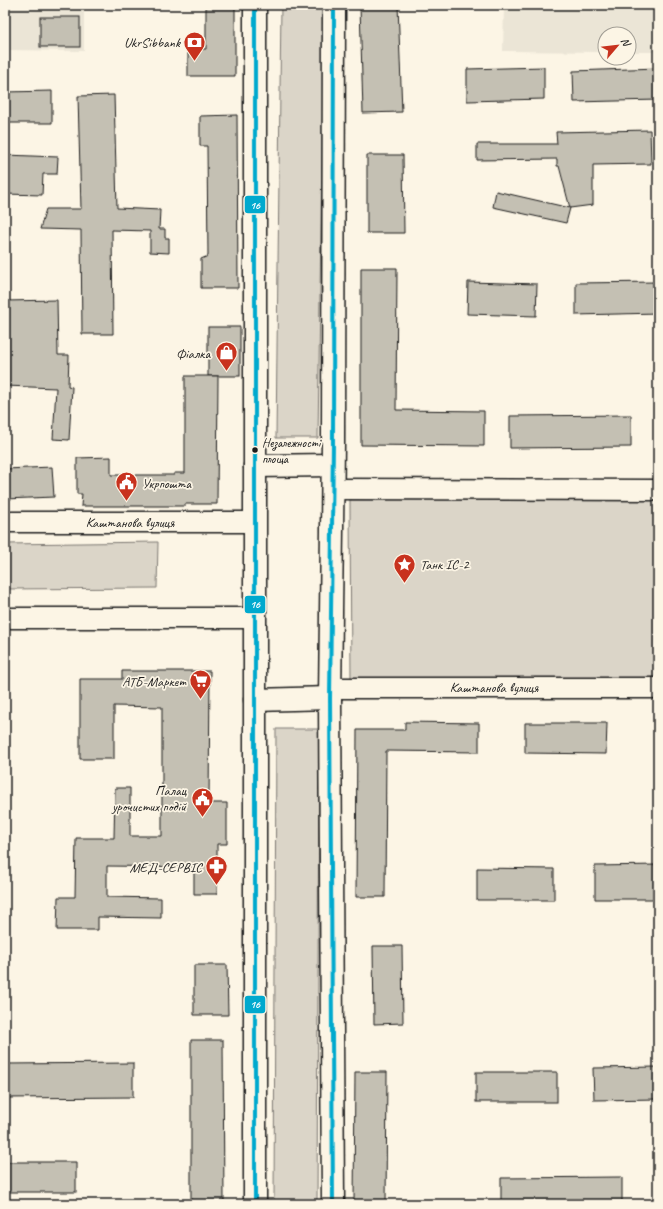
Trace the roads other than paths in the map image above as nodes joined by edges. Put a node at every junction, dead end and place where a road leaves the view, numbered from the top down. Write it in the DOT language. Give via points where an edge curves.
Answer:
graph roads {
  1 [pos="255,5"];
  2 [pos="334,5"];
  3 [pos="332,465"];
  4 [pos="255,466"];
  5 [pos="332,488"];
  6 [pos="658,490"];
  7 [pos="5,522"];
  8 [pos="255,522"];
  9 [pos="5,618"];
  10 [pos="255,618"];
  11 [pos="658,688"];
  12 [pos="330,693"];
  13 [pos="255,700"];
  14 [pos="255,1204"];
  15 [pos="333,1204"];
  1 -- 4 [label="main road"];
  2 -- 3 [label="main road"];
  3 -- 4 [label="main road"];
  3 -- 5 [label="main road"];
  4 -- 8 [label="main road"];
  5 -- 6 [label="street"];
  5 -- 12 [label="main road"];
  7 -- 8 [label="street, Каштанова вулиця"];
  8 -- 10 [label="main road"];
  9 -- 10 [label="street"];
  10 -- 13 [label="main road"];
  11 -- 12 [label="street, Каштанова вулиця"];
  12 -- 13 [label="main road"];
  12 -- 15 [label="main road"];
  13 -- 14 [label="main road"];
}
